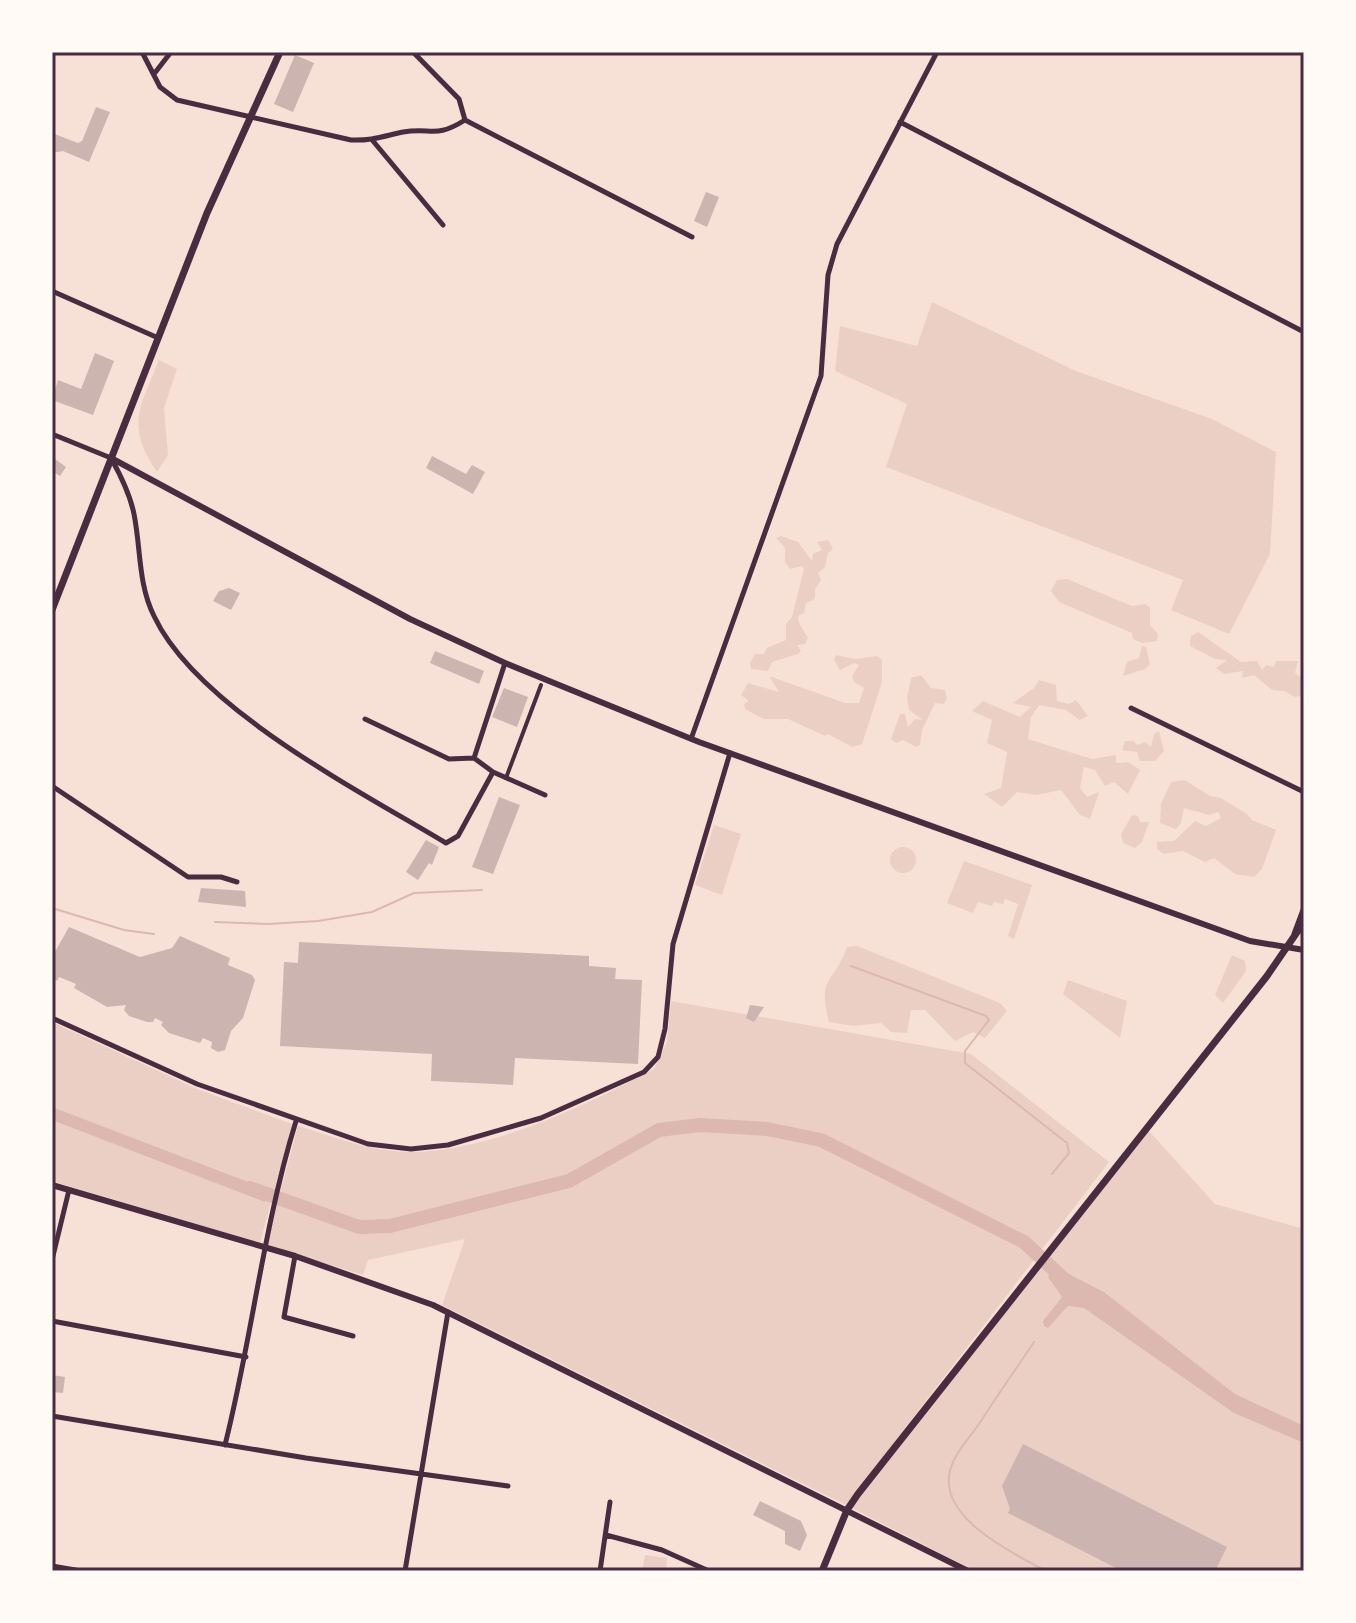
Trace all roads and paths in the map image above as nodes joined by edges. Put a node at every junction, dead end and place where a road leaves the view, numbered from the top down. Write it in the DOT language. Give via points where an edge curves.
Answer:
graph roads {
  1 [pos="142,52"];
  2 [pos="171,52"];
  3 [pos="280,52"];
  4 [pos="413,52"];
  5 [pos="937,52"];
  6 [pos="154,75"];
  7 [pos="250,115"];
  8 [pos="465,120"];
  9 [pos="900,122"];
  10 [pos="373,141"];
  11 [pos="443,225"];
  12 [pos="692,237"];
  13 [pos="52,291"];
  14 [pos="1304,332"];
  15 [pos="156,337"];
  16 [pos="52,434"];
  17 [pos="111,458"];
  18 [pos="52,610"];
  19 [pos="505,663"];
  20 [pos="541,685"];
  21 [pos="1131,708"];
  22 [pos="365,719"];
  23 [pos="691,739"];
  24 [pos="730,753"];
  25 [pos="474,758"];
  26 [pos="493,772"];
  27 [pos="506,778"];
  28 [pos="52,786"];
  29 [pos="1304,792"];
  30 [pos="545,795"];
  31 [pos="237,882"];
  32 [pos="1304,910"];
  33 [pos="1304,922"];
  34 [pos="1294,937"];
  35 [pos="1286,948"];
  36 [pos="1304,950"];
  37 [pos="52,1018"];
  38 [pos="296,1121"];
  39 [pos="52,1185"];
  40 [pos="69,1190"];
  41 [pos="263,1247"];
  42 [pos="295,1256"];
  43 [pos="52,1260"];
  44 [pos="448,1312"];
  45 [pos="52,1321"];
  46 [pos="353,1336"];
  47 [pos="246,1357"];
  48 [pos="52,1416"];
  49 [pos="225,1445"];
  50 [pos="419,1474"];
  51 [pos="508,1486"];
  52 [pos="610,1502"];
  53 [pos="847,1510"];
  54 [pos="606,1535"];
  55 [pos="52,1566"];
  56 [pos="81,1571"];
  57 [pos="405,1571"];
  58 [pos="600,1571"];
  59 [pos="709,1571"];
  60 [pos="822,1571"];
  61 [pos="968,1571"];
  1 -- 6 [label="street"];
  2 -- 6 [label="street"];
  3 -- 7 [label="main road"];
  4 -- 8 [label="street" via="459,99"];
  5 -- 9 [label="street"];
  6 -- 7 [label="street" via="177,100"];
  7 -- 10 [label="street"];
  7 -- 15 [label="main road"];
  8 -- 10 [label="street" via="439,133 406,132"];
  8 -- 12 [label="street"];
  9 -- 14 [label="street"];
  9 -- 23 [label="street" via="837,244 828,275 821,376"];
  10 -- 11 [label="street"];
  13 -- 15 [label="street"];
  15 -- 17 [label="main road"];
  16 -- 17 [label="street"];
  17 -- 18 [label="main road"];
  17 -- 19 [label="street" via="410,619"];
  17 -- 26 [label="street" via="134,514 142,583 154,616 172,647 233,708 446,843 463,828"];
  19 -- 23 [label="street"];
  19 -- 25 [label="street"];
  20 -- 27 [label="street"];
  21 -- 29 [label="street"];
  22 -- 25 [label="street" via="449,759"];
  23 -- 24 [label="street"];
  24 -- 35 [label="street" via="1250,941"];
  24 -- 38 [label="street" via="673,944 663,1041 652,1066 532,1122 448,1145 411,1149 368,1144"];
  25 -- 26 [label="street"];
  26 -- 27 [label="street"];
  27 -- 30 [label="street"];
  28 -- 31 [label="street" via="188,877"];
  32 -- 34 [label="main road"];
  33 -- 34 [label="main road"];
  34 -- 35 [label="main road"];
  35 -- 36 [label="street"];
  35 -- 53 [label="main road"];
  37 -- 38 [label="street" via="197,1084"];
  38 -- 41 [label="street"];
  39 -- 40 [label="street"];
  40 -- 41 [label="street"];
  40 -- 43 [label="street"];
  41 -- 42 [label="street"];
  41 -- 47 [label="street"];
  42 -- 44 [label="street"];
  42 -- 46 [label="street" via="284,1317"];
  44 -- 50 [label="street"];
  44 -- 53 [label="street"];
  45 -- 47 [label="street"];
  47 -- 49 [label="street"];
  48 -- 49 [label="street"];
  49 -- 50 [label="street"];
  50 -- 51 [label="street"];
  50 -- 57 [label="street"];
  52 -- 54 [label="street"];
  53 -- 60 [label="main road"];
  53 -- 61 [label="street"];
  54 -- 58 [label="street"];
  54 -- 59 [label="street" via="662,1550"];
  55 -- 56 [label="street"];
}
